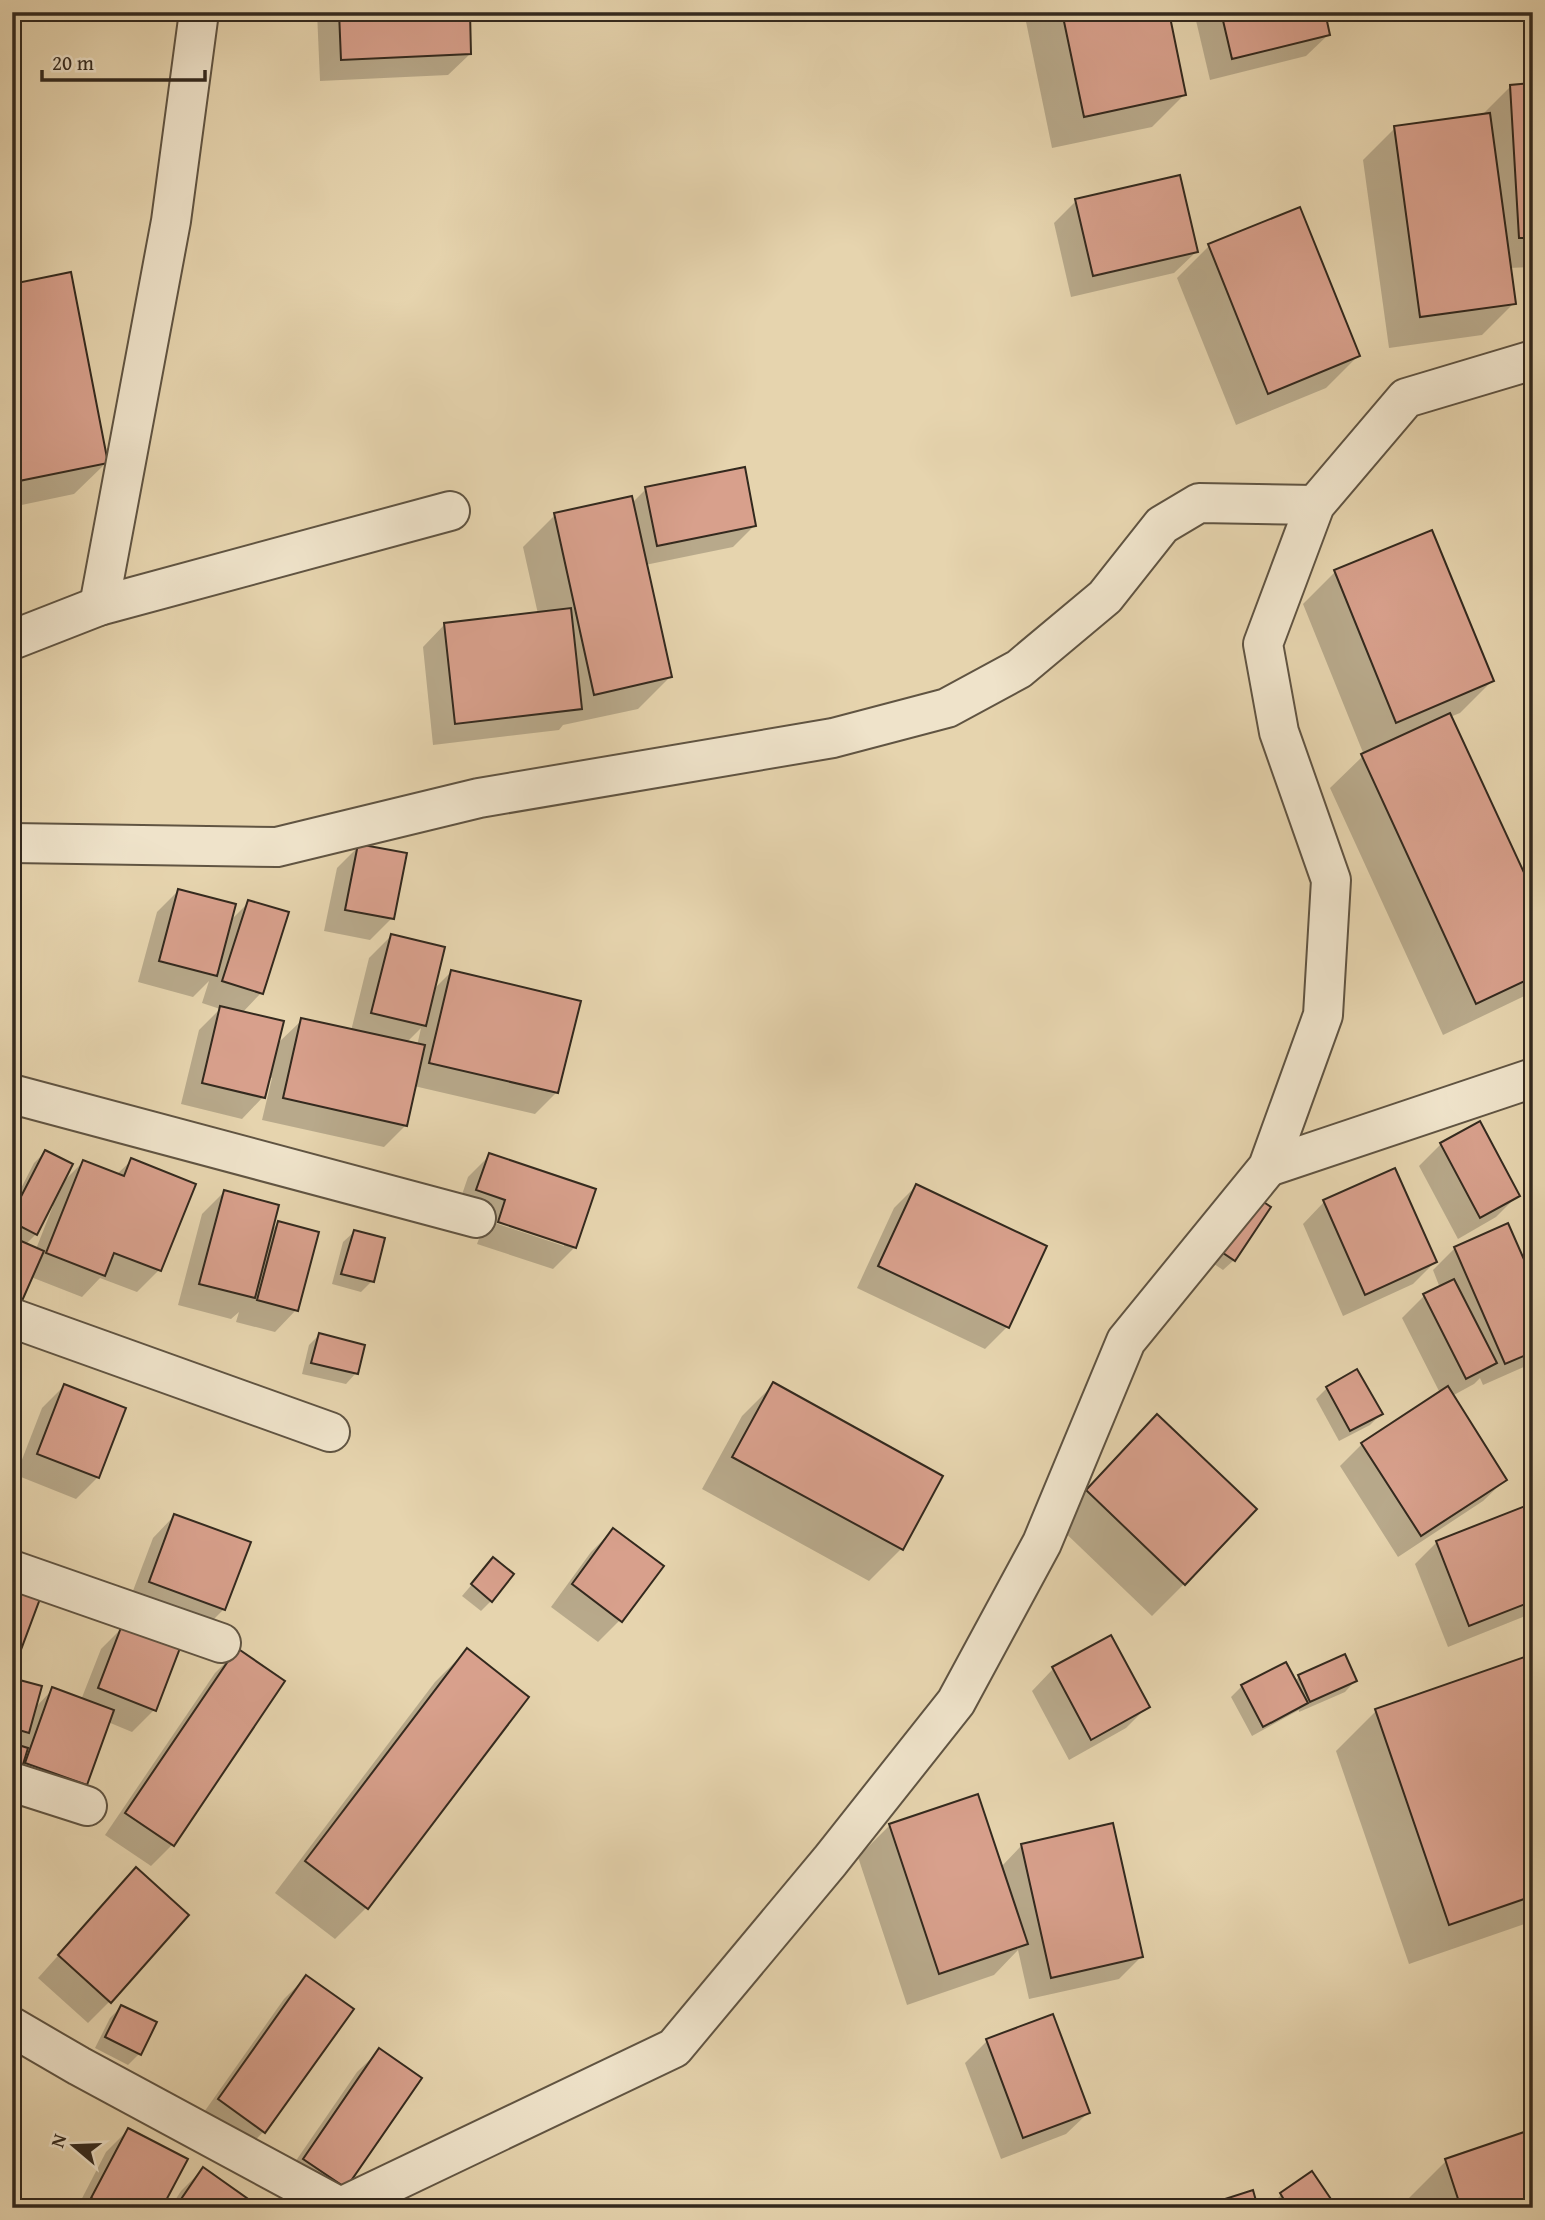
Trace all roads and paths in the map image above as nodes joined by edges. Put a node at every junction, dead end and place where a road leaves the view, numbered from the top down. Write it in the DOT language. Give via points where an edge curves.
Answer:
graph roads {
  1 [pos="199,12"];
  2 [pos="1533,360"];
  3 [pos="1315,505"];
  4 [pos="450,511"];
  5 [pos="99,606"];
  6 [pos="12,640"];
  7 [pos="12,843"];
  8 [pos="1533,1078"];
  9 [pos="12,1094"];
  10 [pos="1268,1167"];
  11 [pos="476,1218"];
  12 [pos="12,1318"];
  13 [pos="330,1432"];
  14 [pos="12,1570"];
  15 [pos="221,1643"];
  16 [pos="12,1782"];
  17 [pos="87,1806"];
  18 [pos="12,2027"];
  19 [pos="339,2207"];
  1 -- 5 [label="street" via="171,221"];
  2 -- 3 [label="street" via="1406,398"];
  3 -- 7 [label="street" via="1199,503 1161,525 1105,597 1019,670 947,708 833,738 480,798 277,847"];
  3 -- 10 [label="street" via="1263,644 1279,732 1331,880 1324,1015"];
  4 -- 5 [label="street"];
  5 -- 6 [label="street"];
  8 -- 10 [label="street"];
  9 -- 11 [label="street"];
  10 -- 19 [label="street" via="1126,1341 1042,1543 956,1702 674,2048"];
  12 -- 13 [label="street"];
  14 -- 15 [label="street"];
  16 -- 17 [label="street"];
  18 -- 19 [label="street"];
}
